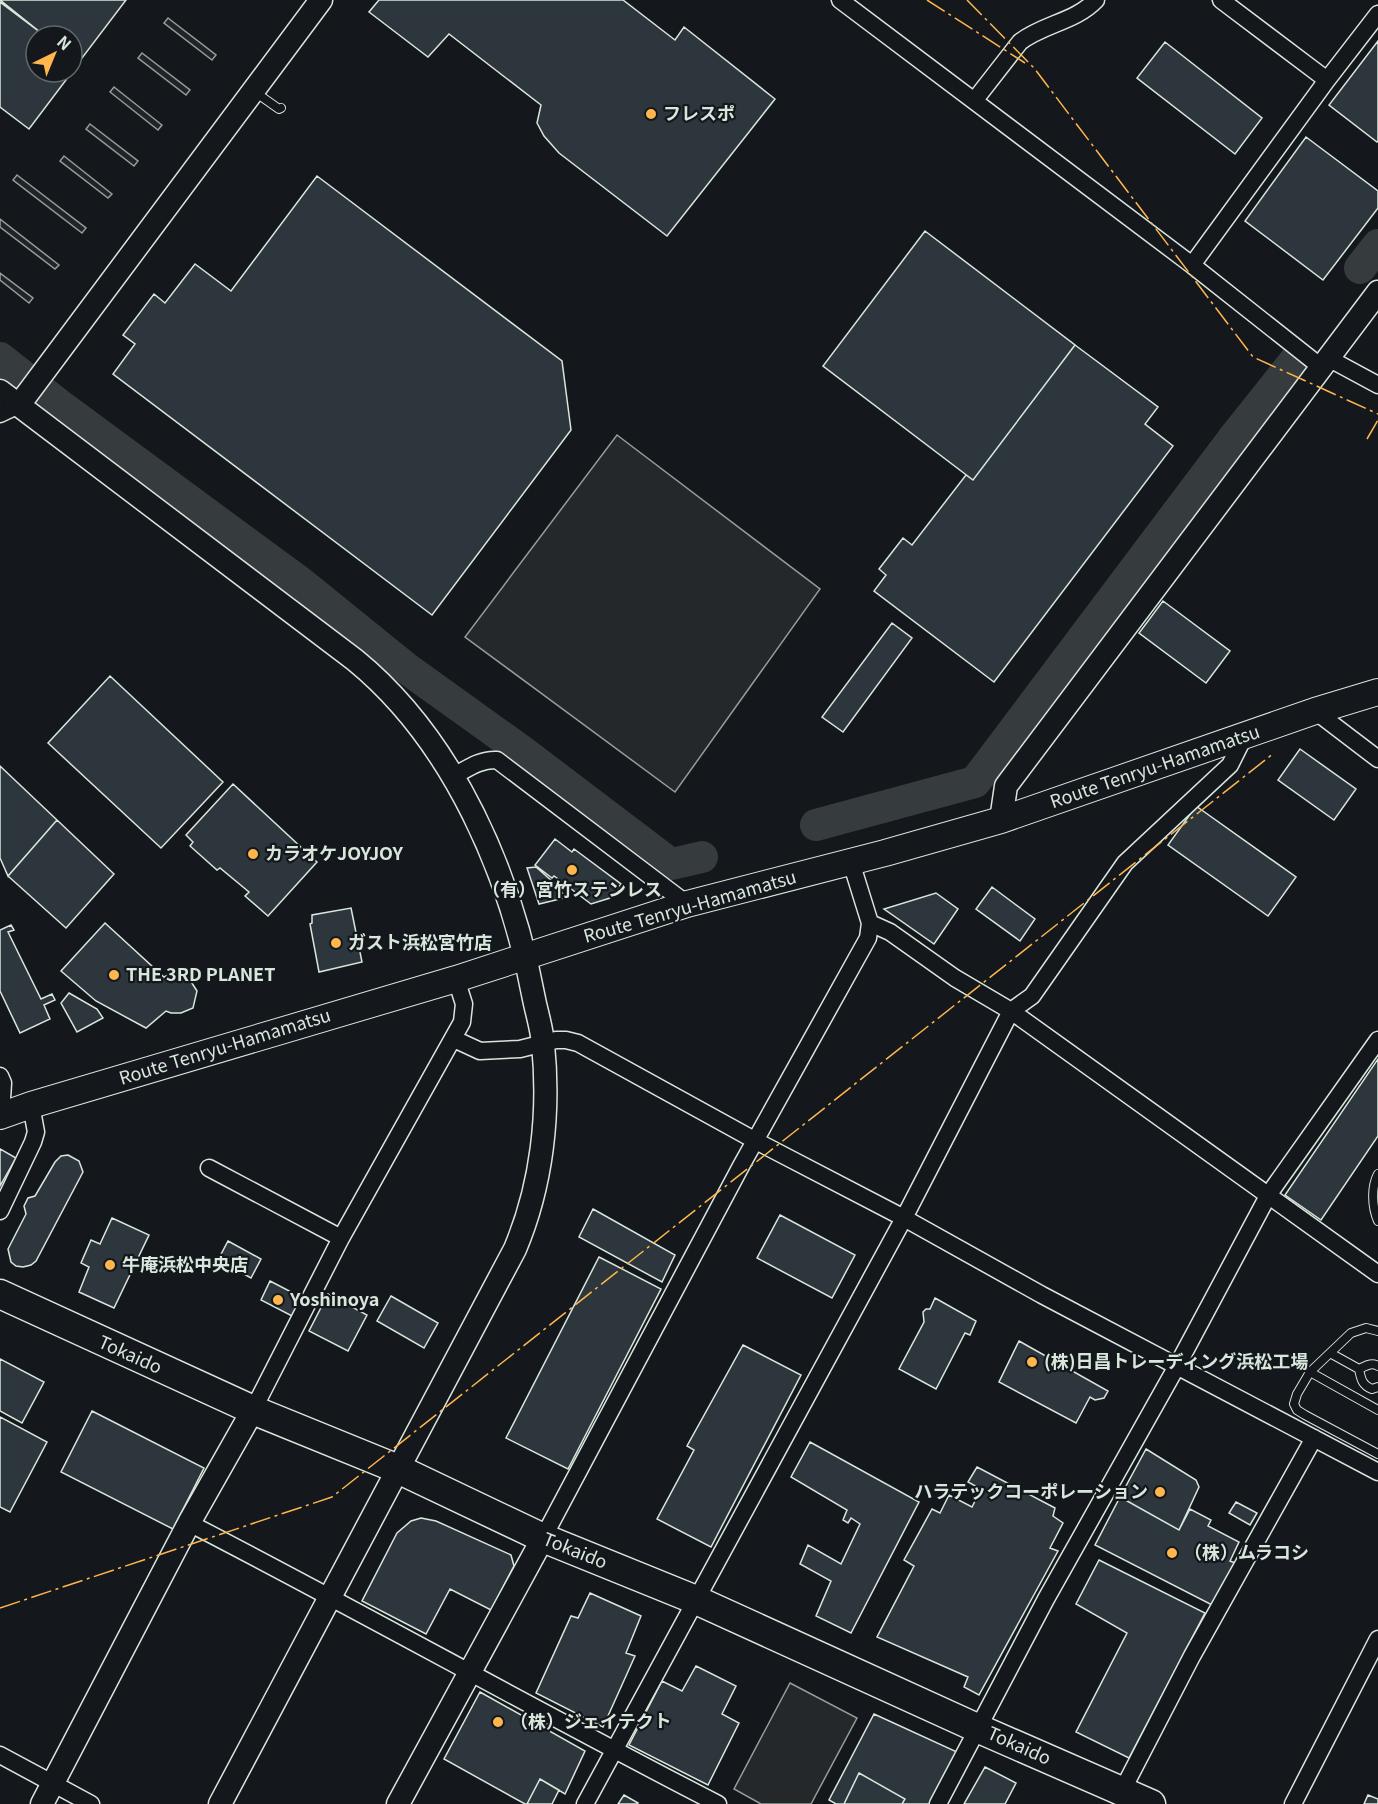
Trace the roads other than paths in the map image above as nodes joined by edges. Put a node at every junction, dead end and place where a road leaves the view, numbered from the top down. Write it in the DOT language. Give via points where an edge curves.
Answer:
graph roads {
  1 [pos="321,0"];
  2 [pos="840,0"];
  3 [pos="1096,0"];
  4 [pos="1221,0"];
  5 [pos="1378,14"];
  6 [pos="1327,80"];
  7 [pos="253,91"];
  8 [pos="974,101"];
  9 [pos="281,108"];
  10 [pos="1192,265"];
  11 [pos="1378,292"];
  12 [pos="1325,363"];
  13 [pos="1378,385"];
  14 [pos="0,391"];
  15 [pos="16,405"];
  16 [pos="1378,692"];
  17 [pos="1315,711"];
  18 [pos="1245,735"];
  19 [pos="1378,759"];
  20 [pos="452,777"];
  21 [pos="1001,820"];
  22 [pos="851,862"];
  23 [pos="687,904"];
  24 [pos="870,923"];
  25 [pos="526,956"];
  26 [pos="456,979"];
  27 [pos="1011,1011"];
  28 [pos="454,1039"];
  29 [pos="1378,1040"];
  30 [pos="543,1043"];
  31 [pos="0,1076"];
  32 [pos="31,1105"];
  33 [pos="1,1115"];
  34 [pos="756,1141"];
  35 [pos="209,1168"];
  36 [pos="1378,1174"];
  37 [pos="1269,1194"];
  38 [pos="0,1211"];
  39 [pos="904,1218"];
  40 [pos="1378,1221"];
  41 [pos="341,1238"];
  42 [pos="1378,1274"];
  43 [pos="0,1294"];
  44 [pos="1378,1330"];
  45 [pos="1330,1353"];
  46 [pos="1177,1366"];
  47 [pos="1378,1366"];
  48 [pos="1359,1369"];
  49 [pos="1310,1372"];
  50 [pos="1378,1387"];
  51 [pos="253,1410"];
  52 [pos="1378,1410"];
  53 [pos="1314,1438"];
  54 [pos="1378,1454"];
  55 [pos="398,1469"];
  56 [pos="1378,1472"];
  57 [pos="189,1523"];
  58 [pos="543,1538"];
  59 [pos="331,1596"];
  60 [pos="696,1600"];
  61 [pos="1378,1639"];
  62 [pos="469,1672"];
  63 [pos="976,1728"];
  64 [pos="613,1750"];
  65 [pos="0,1755"];
  66 [pos="53,1784"];
  67 [pos="1122,1791"];
  68 [pos="42,1804"];
  69 [pos="91,1804"];
  70 [pos="220,1804"];
  71 [pos="398,1804"];
  72 [pos="585,1804"];
  73 [pos="718,1804"];
  74 [pos="938,1804"];
  75 [pos="1151,1804"];
  76 [pos="1293,1804"];
  1 -- 7 [label="street"];
  2 -- 8 [label="street"];
  3 -- 8 [label="street" via="1076,16 1020,42"];
  4 -- 6 [label="street"];
  5 -- 6 [label="street"];
  6 -- 10 [label="street"];
  7 -- 9 [label="lane" via="274,108"];
  7 -- 15 [label="street"];
  8 -- 10 [label="street"];
  10 -- 12 [label="street" via="1290,342"];
  11 -- 12 [label="street"];
  12 -- 13 [label="street"];
  12 -- 21 [label="street" via="1006,786"];
  14 -- 15 [label="street"];
  15 -- 20 [label="street" via="374,675 407,712"];
  16 -- 17 [label="main road, Route Tenryu-Hamamatsu"];
  17 -- 18 [label="main road, Route Tenryu-Hamamatsu"];
  17 -- 19 [label="street"];
  18 -- 21 [label="main road, Route Tenryu-Hamamatsu"];
  18 -- 27 [label="street" via="1230,765 1125,863 1032,996"];
  20 -- 23 [label="street" via="478,763 497,760"];
  20 -- 25 [label="street" via="487,840"];
  21 -- 22 [label="main road, Route Tenryu-Hamamatsu"];
  22 -- 23 [label="main road, Route Tenryu-Hamamatsu"];
  22 -- 24 [label="street"];
  23 -- 25 [label="main road, Route Tenryu-Hamamatsu"];
  24 -- 27 [label="street"];
  24 -- 34 [label="street" via="868,938"];
  25 -- 26 [label="main road, Route Tenryu-Hamamatsu"];
  25 -- 30 [label="street"];
  26 -- 28 [label="street" via="464,1007"];
  26 -- 32 [label="main road, Route Tenryu-Hamamatsu"];
  27 -- 37 [label="street"];
  27 -- 39 [label="street"];
  28 -- 30 [label="street" via="480,1050 520,1049"];
  28 -- 41 [label="street"];
  29 -- 37 [label="street"];
  30 -- 34 [label="street" via="578,1043"];
  30 -- 55 [label="street" via="543,1147 523,1231"];
  31 -- 33 [label="street"];
  32 -- 33 [label="main road, Route Tenryu-Hamamatsu"];
  32 -- 38 [label="street" via="36,1132"];
  34 -- 39 [label="street"];
  34 -- 58 [label="street"];
  35 -- 41 [label="street"];
  36 -- 40 [label="lane" via="1373,1183"];
  37 -- 42 [label="street"];
  37 -- 46 [label="street"];
  39 -- 46 [label="street"];
  39 -- 60 [label="street"];
  41 -- 51 [label="street"];
  43 -- 51 [label="highway, Tokaido"];
  44 -- 45 [label="lane" via="1366,1328 1351,1333"];
  45 -- 48 [label="lane"];
  45 -- 49 [label="lane"];
  46 -- 53 [label="street"];
  46 -- 63 [label="street"];
  47 -- 48 [label="lane"];
  48 -- 50 [label="lane" via="1366,1387"];
  49 -- 52 [label="lane"];
  49 -- 54 [label="lane" via="1297,1394 1297,1410"];
  51 -- 55 [label="highway, Tokaido"];
  51 -- 57 [label="street"];
  53 -- 56 [label="street"];
  53 -- 67 [label="street" via="1192,1656"];
  55 -- 58 [label="highway, Tokaido"];
  55 -- 59 [label="street"];
  57 -- 59 [label="street"];
  57 -- 66 [label="street"];
  58 -- 60 [label="highway, Tokaido"];
  58 -- 62 [label="street"];
  59 -- 62 [label="street"];
  59 -- 70 [label="street"];
  60 -- 63 [label="highway, Tokaido"];
  60 -- 64 [label="street"];
  61 -- 76 [label="street"];
  62 -- 64 [label="street"];
  62 -- 71 [label="street"];
  63 -- 67 [label="highway, Tokaido"];
  63 -- 74 [label="street"];
  64 -- 72 [label="street"];
  64 -- 73 [label="street"];
  65 -- 66 [label="street"];
  66 -- 68 [label="street"];
  66 -- 69 [label="street"];
  67 -- 75 [label="highway, Tokaido"];
}
